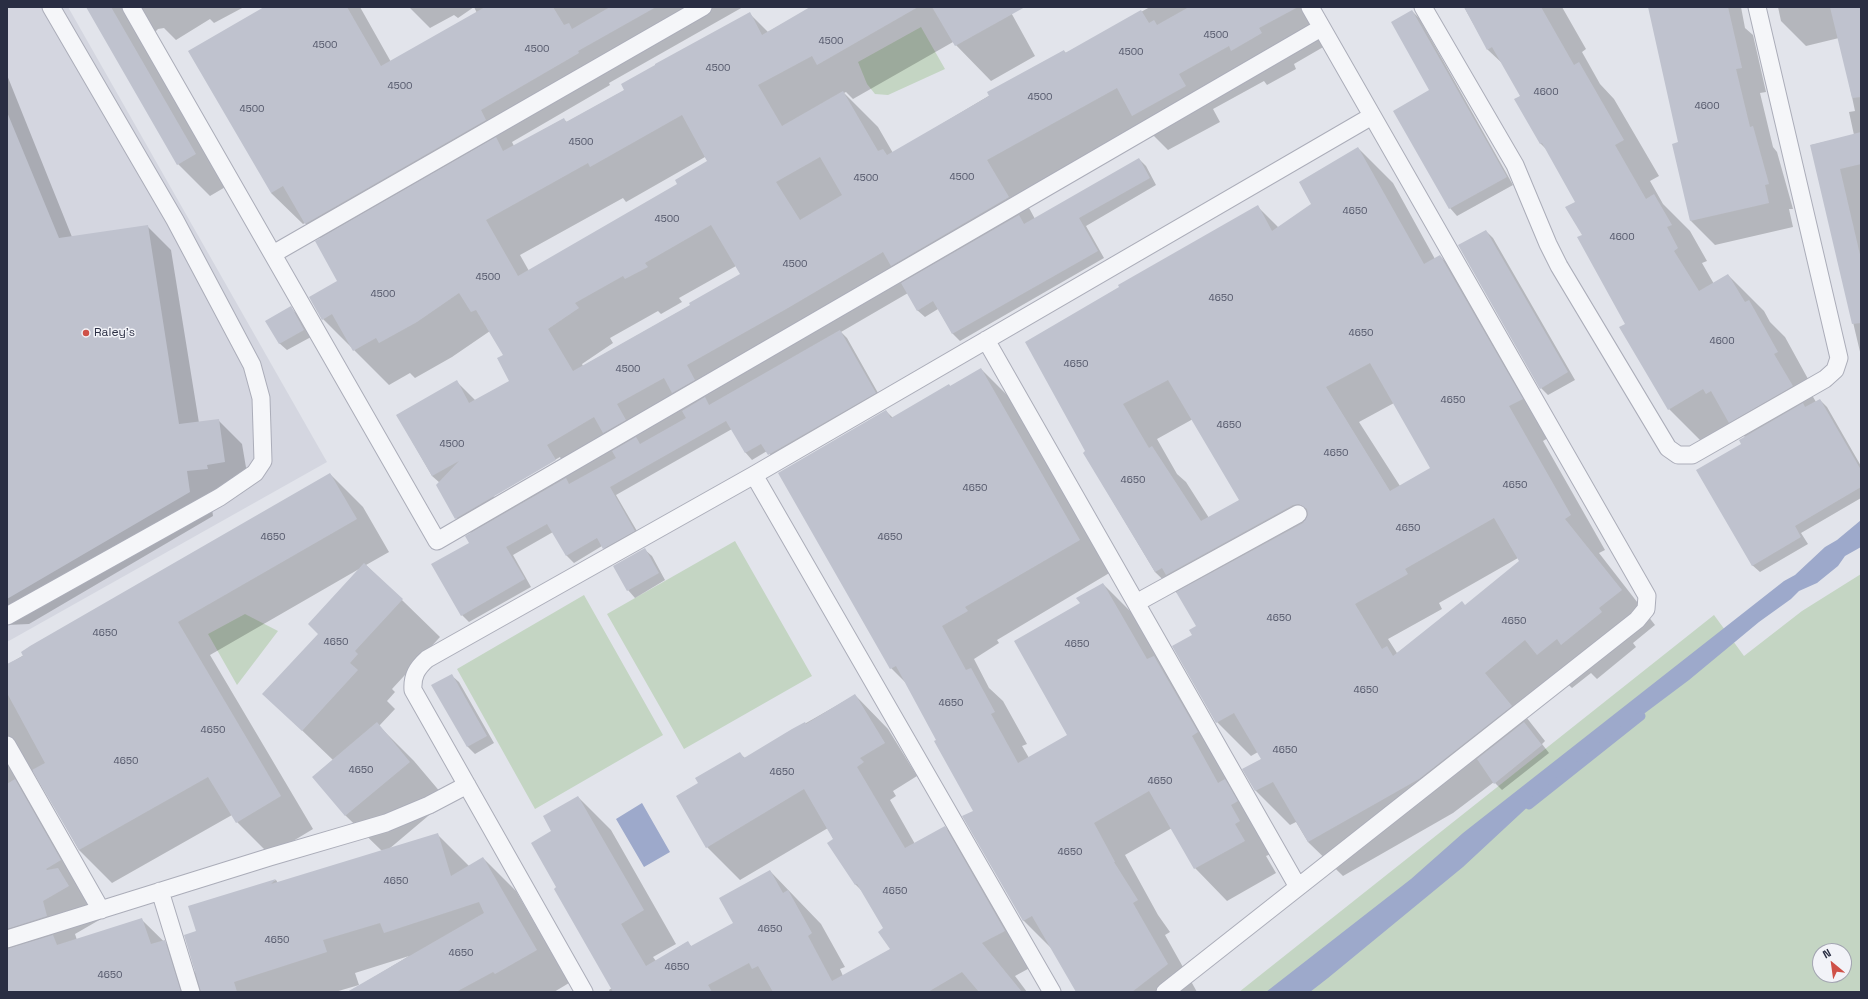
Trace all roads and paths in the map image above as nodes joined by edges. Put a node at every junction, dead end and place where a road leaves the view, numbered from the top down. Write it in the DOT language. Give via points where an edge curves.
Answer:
graph roads {
  1 [pos="51,7"];
  2 [pos="131,7"];
  3 [pos="703,7"];
  4 [pos="1310,7"];
  5 [pos="1423,7"];
  6 [pos="1757,7"];
  7 [pos="1322,28"];
  8 [pos="1372,116"];
  9 [pos="274,254"];
  10 [pos="986,340"];
  11 [pos="754,475"];
  12 [pos="1298,514"];
  13 [pos="1136,603"];
  14 [pos="7,616"];
  15 [pos="7,744"];
  16 [pos="467,785"];
  17 [pos="1298,887"];
  18 [pos="160,891"];
  19 [pos="101,910"];
  20 [pos="7,940"];
  21 [pos="191,992"];
  22 [pos="584,992"];
  23 [pos="1052,992"];
  24 [pos="1165,992"];
  1 -- 14 [label="lane" via="175,220 252,365 261,398 263,461 255,473 220,498"];
  2 -- 9 [label="lane"];
  3 -- 9 [label="lane"];
  4 -- 7 [label="lane"];
  5 -- 6 [label="lane" via="1515,165 1559,266 1668,448 1678,455 1692,455 1825,380 1835,370 1839,358"];
  7 -- 8 [label="lane"];
  7 -- 9 [label="lane" via="437,541"];
  8 -- 10 [label="lane"];
  8 -- 17 [label="lane" via="1647,596 1646,609 1637,620"];
  10 -- 11 [label="lane"];
  10 -- 13 [label="lane"];
  11 -- 16 [label="lane" via="420,665 415,672 413,690"];
  11 -- 23 [label="lane"];
  12 -- 13 [label="lane"];
  13 -- 17 [label="lane"];
  15 -- 19 [label="lane"];
  16 -- 18 [label="lane" via="386,823"];
  16 -- 22 [label="lane"];
  17 -- 24 [label="lane"];
  18 -- 19 [label="lane"];
  18 -- 21 [label="lane"];
  19 -- 20 [label="lane"];
}
